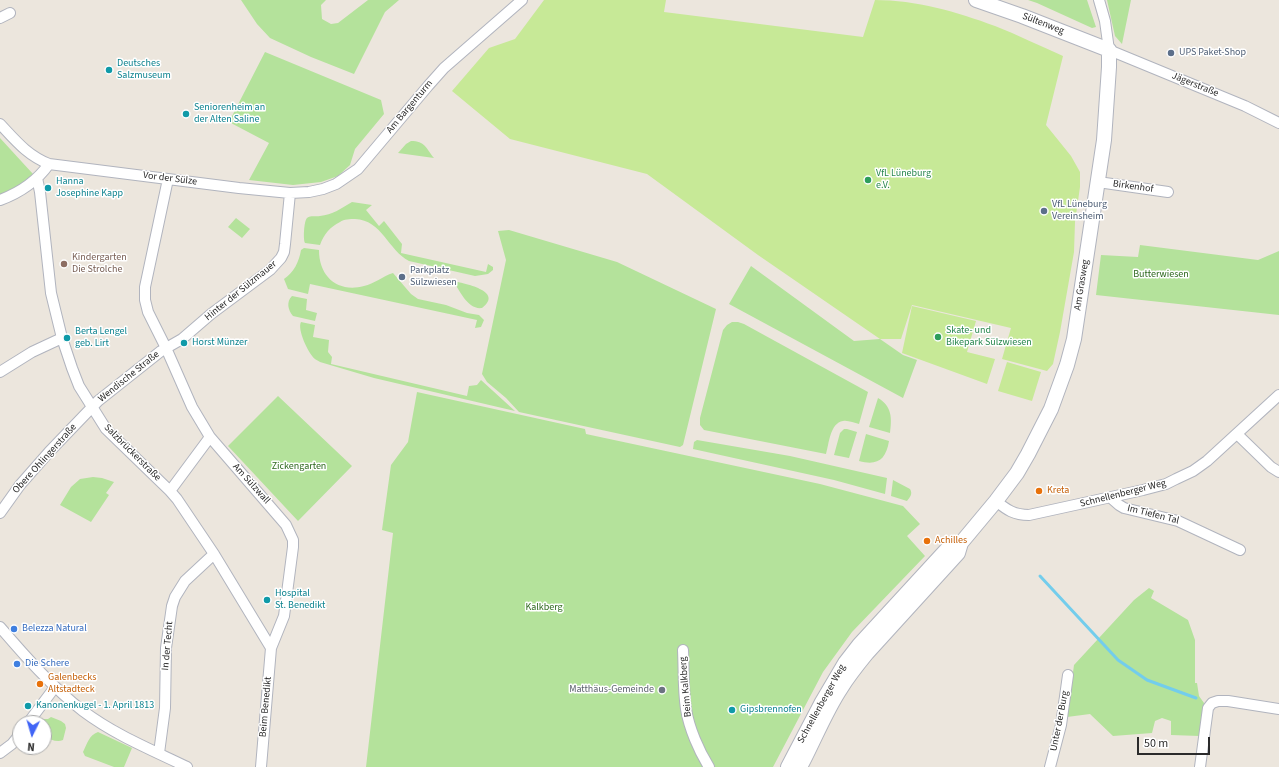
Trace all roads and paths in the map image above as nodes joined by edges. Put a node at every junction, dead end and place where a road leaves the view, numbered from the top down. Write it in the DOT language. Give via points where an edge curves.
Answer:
graph roads {
  1 [pos="522,0"];
  2 [pos="976,0"];
  3 [pos="1099,0"];
  4 [pos="10,13"];
  5 [pos="0,18"];
  6 [pos="1109,50"];
  7 [pos="1279,123"];
  8 [pos="0,124"];
  9 [pos="49,164"];
  10 [pos="37,178"];
  11 [pos="168,178"];
  12 [pos="1098,182"];
  13 [pos="1168,192"];
  14 [pos="290,193"];
  15 [pos="0,200"];
  16 [pos="62,338"];
  17 [pos="166,348"];
  18 [pos="0,372"];
  19 [pos="1279,395"];
  20 [pos="92,407"];
  21 [pos="1237,434"];
  22 [pos="210,437"];
  23 [pos="1279,472"];
  24 [pos="170,491"];
  25 [pos="1111,498"];
  26 [pos="996,501"];
  27 [pos="0,513"];
  28 [pos="290,533"];
  29 [pos="960,543"];
  30 [pos="1240,550"];
  31 [pos="214,554"];
  32 [pos="0,627"];
  33 [pos="271,648"];
  34 [pos="683,650"];
  35 [pos="1068,675"];
  36 [pos="55,687"];
  37 [pos="1279,709"];
  38 [pos="34,715"];
  39 [pos="159,753"];
  40 [pos="261,764"];
  41 [pos="188,767"];
  42 [pos="709,767"];
  43 [pos="788,767"];
  44 [pos="800,767"];
  45 [pos="1050,767"];
  46 [pos="1200,767"];
  1 -- 14 [label="street, Am Bargenturm" via="444,68 358,169 323,190"];
  2 -- 6 [label="main road, Sültenweg"];
  3 -- 6 [label="street"];
  4 -- 5 [label="street"];
  6 -- 7 [label="street, Jägerstraße" via="1245,106"];
  6 -- 12 [label="main road, Am Grasweg" via="1104,140"];
  8 -- 9 [label="street" via="22,148"];
  9 -- 10 [label="street"];
  9 -- 11 [label="street, Vor der Sülze"];
  10 -- 15 [label="street"];
  10 -- 16 [label="street, Salzbrückerstraße" via="51,293"];
  11 -- 14 [label="street, Vor der Sülze"];
  11 -- 17 [label="street" via="145,287 148,312"];
  12 -- 13 [label="street, Birkenhof"];
  12 -- 26 [label="main road, Am Grasweg" via="1075,332 1067,365 1040,433"];
  14 -- 17 [label="street, Hinter der Sülzmauer" via="284,252 281,258 270,270 182,339"];
  16 -- 18 [label="street" via="32,352"];
  16 -- 20 [label="street, Salzbrückerstraße" via="72,368"];
  17 -- 20 [label="street, Wendische Straße"];
  17 -- 22 [label="street" via="192,407"];
  19 -- 21 [label="street, Schnellenberger Weg"];
  20 -- 24 [label="street, Salzbrückerstraße" via="106,429"];
  20 -- 27 [label="street, Obere Ohlingerstraße" via="20,484"];
  21 -- 23 [label="street"];
  21 -- 25 [label="street, Schnellenberger Weg" via="1193,471 1166,484"];
  22 -- 24 [label="street"];
  22 -- 28 [label="street, Am Sülzwall" via="286,525"];
  24 -- 31 [label="street, Salzbrückerstraße"];
  25 -- 26 [label="street, Schnellenberger Weg" via="1029,515 1008,511"];
  25 -- 30 [label="street, Im Tiefen Tal" via="1124,508 1178,521"];
  26 -- 29 [label="main road, Schnellenberger Weg"];
  28 -- 33 [label="street, Beim Benedikt" via="293,547 286,609"];
  29 -- 43 [label="main road, Schnellenberger Weg" via="950,546 859,645 825,696"];
  29 -- 44 [label="main road, Schnellenberger Weg" via="958,553 854,669 831,705"];
  31 -- 33 [label="street"];
  31 -- 39 [label="street, In der Techt" via="185,581 172,606 166,648 165,708"];
  32 -- 36 [label="street"];
  33 -- 40 [label="street, Beim Benedikt"];
  34 -- 42 [label="street, Beim Kalkberg" via="686,709 696,741"];
  35 -- 45 [label="street, Unter der Burg" via="1061,725"];
  36 -- 38 [label="street"];
  36 -- 39 [label="street" via="104,726"];
  37 -- 46 [label="street" via="1218,700 1212,703 1208,708"];
  39 -- 41 [label="street"];
}
